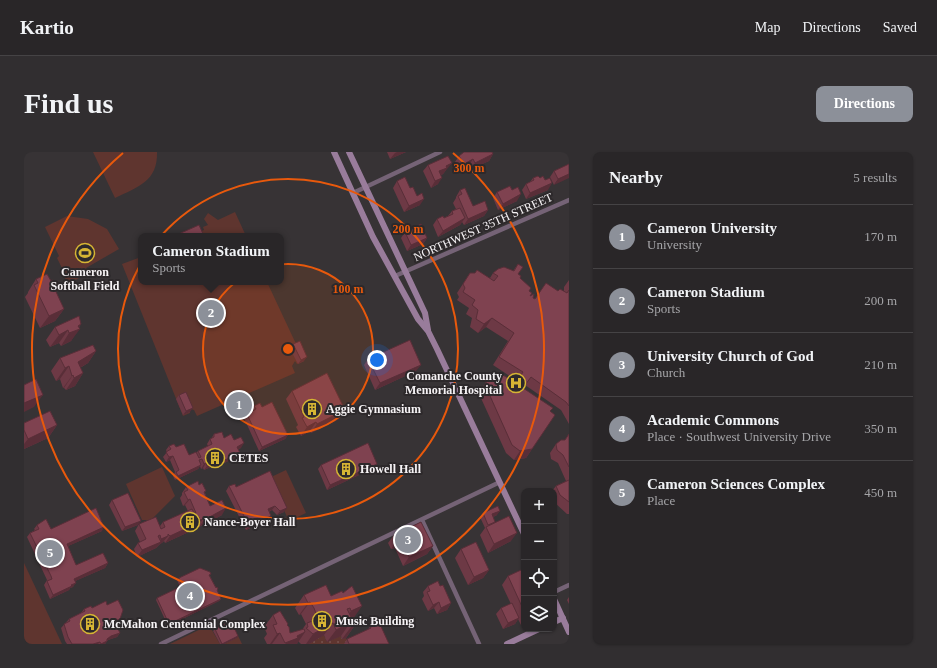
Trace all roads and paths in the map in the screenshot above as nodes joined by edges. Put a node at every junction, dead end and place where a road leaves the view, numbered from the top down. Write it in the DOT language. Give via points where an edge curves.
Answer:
graph roads {
  1 [pos="334,152"];
  2 [pos="349,152"];
  3 [pos="440,152"];
  4 [pos="365,187"];
  5 [pos="353,193"];
  6 [pos="569,200"];
  7 [pos="405,272"];
  8 [pos="395,276"];
  9 [pos="428,331"];
  10 [pos="500,482"];
  11 [pos="422,520"];
  12 [pos="521,528"];
  13 [pos="569,585"];
  14 [pos="557,591"];
  15 [pos="557,605"];
  16 [pos="563,618"];
  17 [pos="557,621"];
  18 [pos="533,632"];
  19 [pos="569,632"];
  20 [pos="161,644"];
  21 [pos="479,644"];
  22 [pos="507,644"];
  1 -- 5 [label="main road"];
  2 -- 4 [label="main road"];
  3 -- 4 [label="street"];
  4 -- 5 [label="street"];
  4 -- 7 [label="main road"];
  5 -- 8 [label="main road"];
  6 -- 7 [label="street, NORTHWEST 35TH STREET"];
  7 -- 8 [label="street, NORTHWEST 35TH STREET"];
  7 -- 9 [label="main road" via="425,313"];
  8 -- 9 [label="main road" via="418,319"];
  9 -- 10 [label="main road"];
  10 -- 11 [label="street"];
  10 -- 12 [label="main road"];
  11 -- 20 [label="street"];
  11 -- 21 [label="street"];
  13 -- 14 [label="street"];
  15 -- 16 [label="main road"];
  16 -- 17 [label="main road"];
  16 -- 19 [label="main road"];
  18 -- 22 [label="main road"];
}
